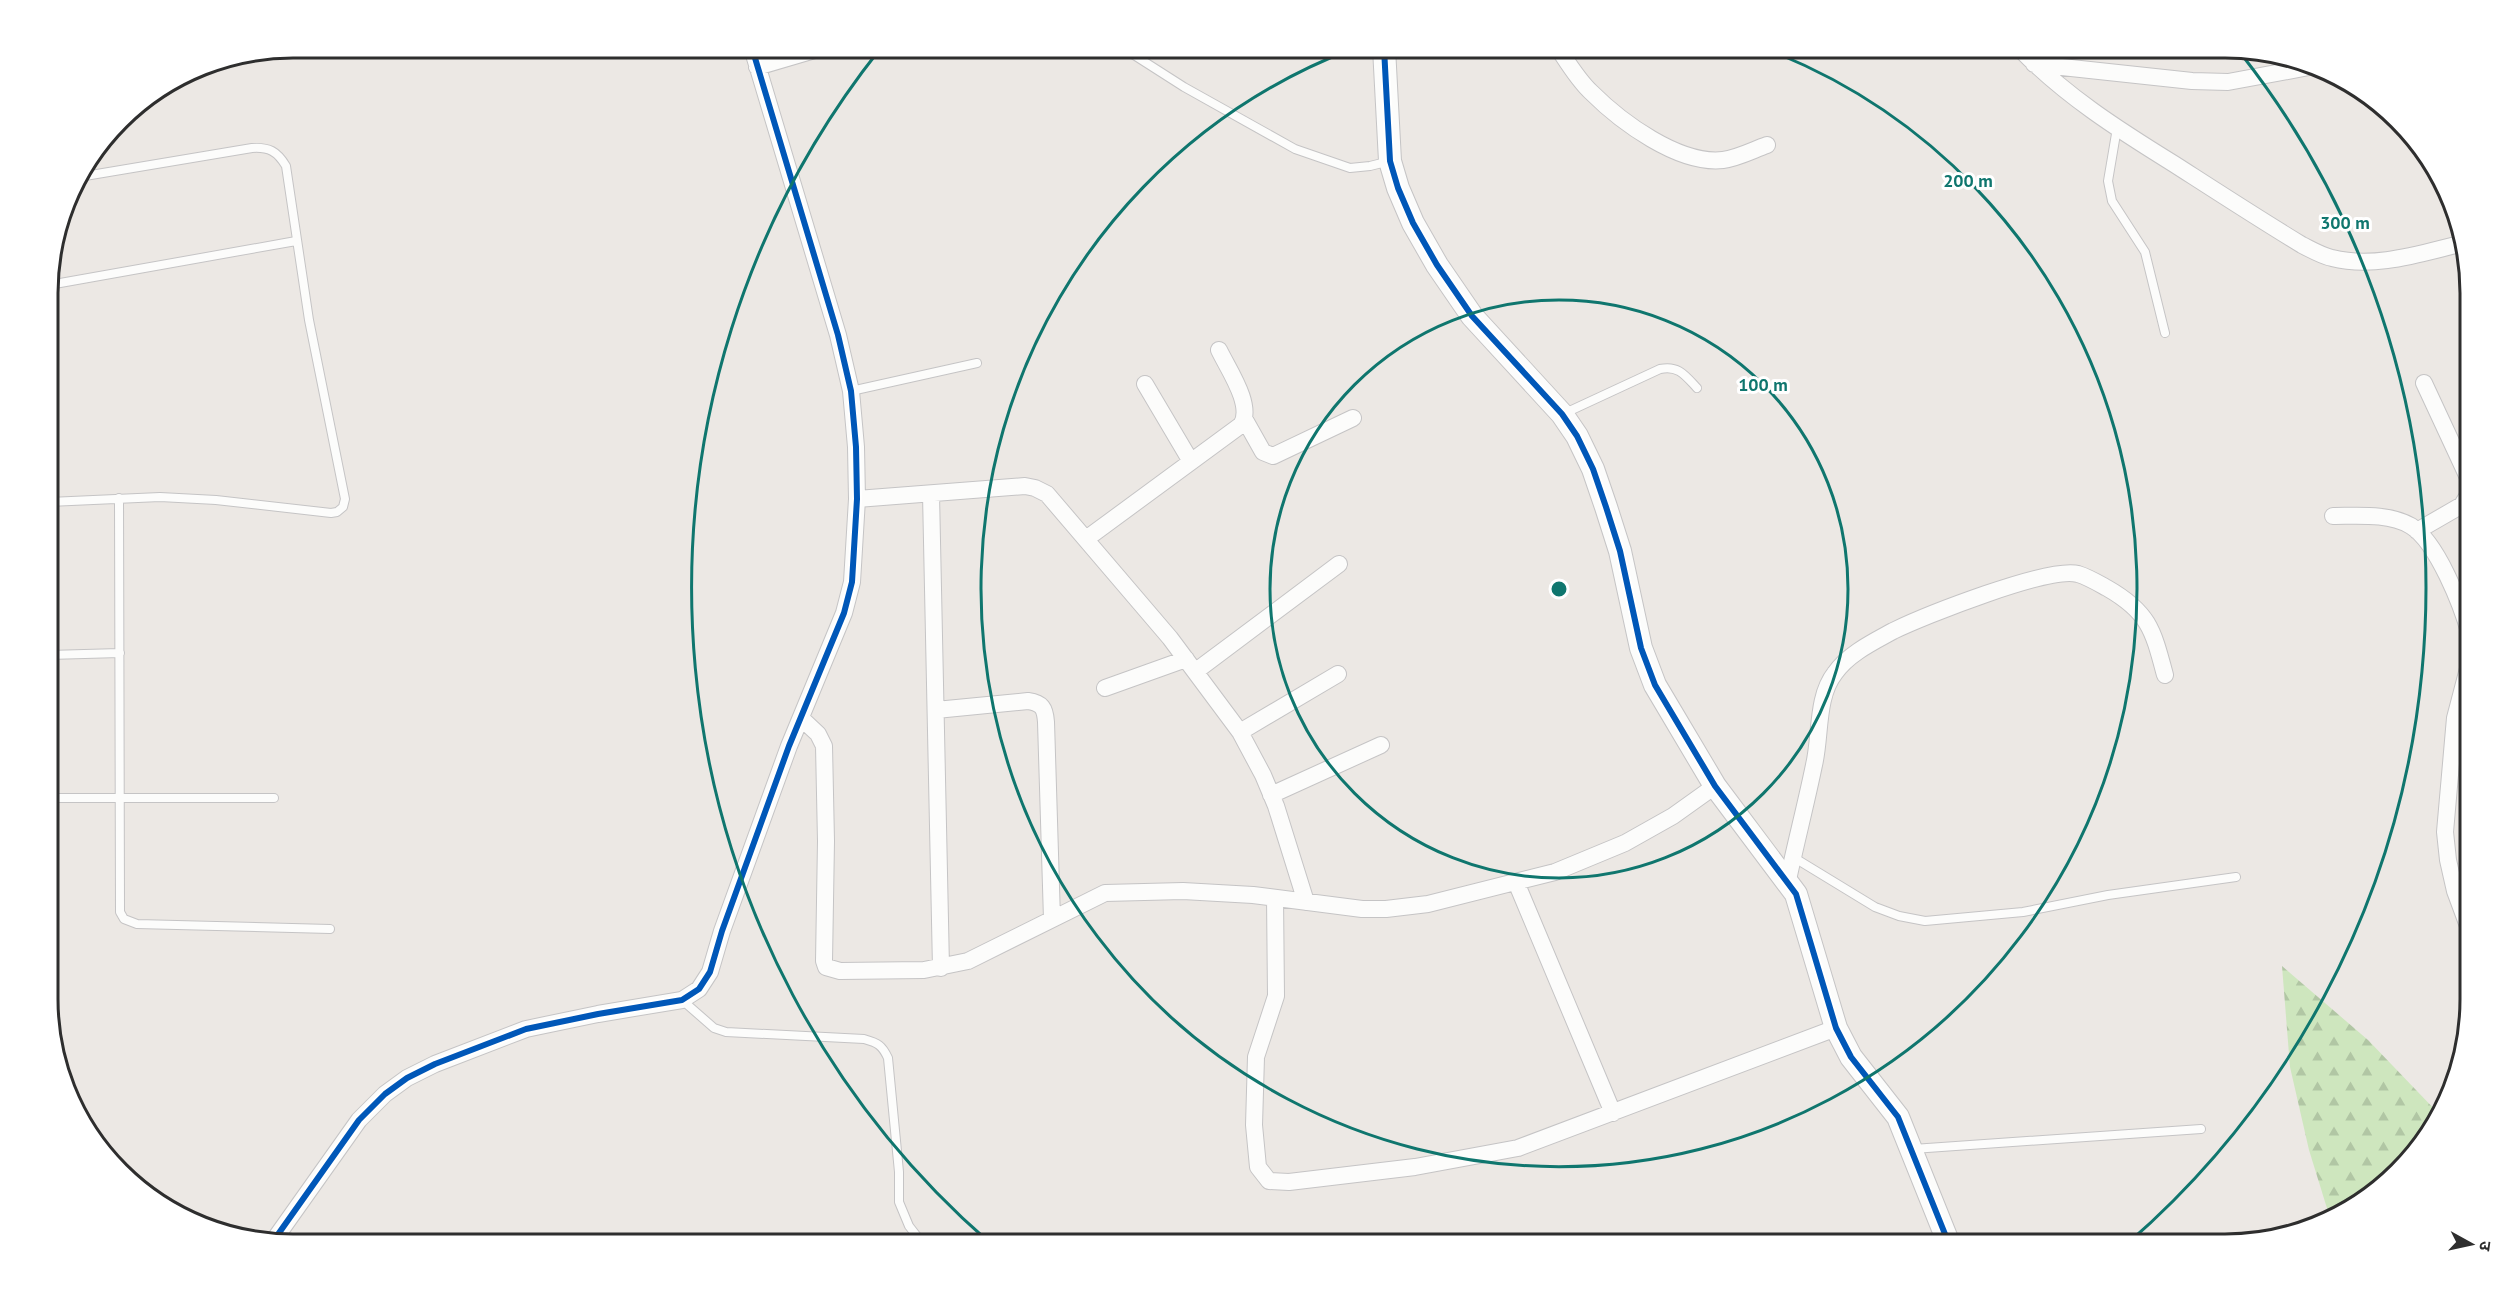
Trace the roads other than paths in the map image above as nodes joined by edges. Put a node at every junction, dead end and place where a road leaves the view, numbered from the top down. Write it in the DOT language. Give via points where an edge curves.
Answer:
graph roads {
  1 [pos="755,58"];
  2 [pos="788,58"];
  3 [pos="1139,58"];
  4 [pos="1385,58"];
  5 [pos="1565,58"];
  6 [pos="2028,58"];
  7 [pos="2034,64"];
  8 [pos="757,67"];
  9 [pos="2295,70"];
  10 [pos="2117,128"];
  11 [pos="1767,145"];
  12 [pos="1390,161"];
  13 [pos="91,175"];
  14 [pos="296,241"];
  15 [pos="2455,245"];
  16 [pos="59,283"];
  17 [pos="2165,333"];
  18 [pos="1220,350"];
  19 [pos="977,363"];
  20 [pos="2424,383"];
  21 [pos="1145,384"];
  22 [pos="1697,388"];
  23 [pos="851,391"];
  24 [pos="1562,414"];
  25 [pos="1353,418"];
  26 [pos="1245,420"];
  27 [pos="1190,460"];
  28 [pos="2460,460"];
  29 [pos="931,494"];
  30 [pos="119,498"];
  31 [pos="857,499"];
  32 [pos="58,501"];
  33 [pos="2460,506"];
  34 [pos="2333,516"];
  35 [pos="2417,531"];
  36 [pos="1086,539"];
  37 [pos="1340,564"];
  38 [pos="2460,611"];
  39 [pos="120,652"];
  40 [pos="58,655"];
  41 [pos="1191,665"];
  42 [pos="1338,674"];
  43 [pos="2165,675"];
  44 [pos="1105,688"];
  45 [pos="2460,699"];
  46 [pos="936,710"];
  47 [pos="801,718"];
  48 [pos="1240,732"];
  49 [pos="1381,745"];
  50 [pos="1715,786"];
  51 [pos="1271,795"];
  52 [pos="120,797"];
  53 [pos="58,798"];
  54 [pos="274,798"];
  55 [pos="1793,857"];
  56 [pos="2236,877"];
  57 [pos="1788,880"];
  58 [pos="1516,882"];
  59 [pos="1275,898"];
  60 [pos="1306,902"];
  61 [pos="2460,904"];
  62 [pos="1052,919"];
  63 [pos="330,929"];
  64 [pos="941,968"];
  65 [pos="682,1000"];
  66 [pos="1836,1028"];
  67 [pos="1613,1113"];
  68 [pos="2200,1129"];
  69 [pos="1912,1149"];
  70 [pos="279,1233"];
  71 [pos="915,1234"];
  72 [pos="1945,1234"];
  1 -- 8 [label="street"];
  2 -- 8 [label="street"];
  3 -- 12 [label="lane" via="1295,149 1350,168"];
  4 -- 12 [label="street"];
  5 -- 11 [label="street" via="1590,91 1617,115 1650,138 1682,153 1725,160"];
  6 -- 7 [label="street"];
  7 -- 9 [label="street" via="2228,82"];
  7 -- 10 [label="street"];
  8 -- 23 [label="street" via="838,335"];
  10 -- 15 [label="street" via="2293,240 2330,258 2358,262 2387,260"];
  10 -- 17 [label="lane" via="2108,181 2112,201 2145,252"];
  12 -- 24 [label="street" via="1405,205 1437,265 1472,316"];
  13 -- 14 [label="lane" via="265,147 278,153 286,166"];
  14 -- 16 [label="lane"];
  14 -- 30 [label="lane" via="345,500 343,507 331,513 216,500"];
  18 -- 26 [label="street" via="1245,403"];
  19 -- 23 [label="lane"];
  20 -- 28 [label="street"];
  21 -- 27 [label="street"];
  22 -- 24 [label="lane" via="1678,369 1669,367"];
  23 -- 31 [label="street"];
  24 -- 50 [label="street" via="1593,469 1620,551 1641,648 1655,685"];
  25 -- 26 [label="street" via="1273,456 1263,452"];
  26 -- 27 [label="street"];
  27 -- 36 [label="street"];
  29 -- 31 [label="street"];
  29 -- 36 [label="street" via="1035,488 1047,494"];
  29 -- 46 [label="street"];
  30 -- 32 [label="lane"];
  30 -- 39 [label="lane"];
  31 -- 47 [label="street" via="852,582 844,613"];
  33 -- 35 [label="street"];
  34 -- 35 [label="street" via="2391,519"];
  35 -- 38 [label="street" via="2445,574"];
  36 -- 41 [label="street"];
  37 -- 41 [label="street"];
  39 -- 40 [label="lane"];
  39 -- 52 [label="lane"];
  41 -- 44 [label="street"];
  41 -- 48 [label="street"];
  42 -- 48 [label="street"];
  43 -- 55 [label="street" via="2144,617 2120,596 2080,574 2067,572 2029,581 1894,631 1844,661 1833,675 1825,694 1815,764"];
  45 -- 61 [label="street" via="2445,832"];
  46 -- 62 [label="street" via="1028,701 1043,707"];
  46 -- 64 [label="street"];
  47 -- 64 [label="street" via="818,734 826,760 826,967 840,971"];
  47 -- 65 [label="street" via="746,863 711,972 699,989"];
  48 -- 51 [label="street"];
  49 -- 51 [label="street"];
  50 -- 57 [label="street"];
  50 -- 58 [label="street" via="1625,843 1555,872"];
  51 -- 60 [label="street"];
  52 -- 53 [label="lane"];
  52 -- 54 [label="lane"];
  52 -- 63 [label="lane" via="120,912 124,919 137,924"];
  55 -- 56 [label="lane" via="1875,907 1925,921 2023,912"];
  55 -- 57 [label="street"];
  57 -- 66 [label="street" via="1802,911"];
  58 -- 60 [label="street" via="1428,904 1386,909"];
  58 -- 67 [label="street"];
  59 -- 60 [label="street"];
  59 -- 62 [label="street" via="1183,891 1105,893"];
  59 -- 67 [label="street" via="1276,996 1256,1057 1254,1125 1258,1167 1269,1180 1289,1182 1481,1156 1518,1148"];
  62 -- 64 [label="street" via="968,961"];
  65 -- 70 [label="street" via="526,1029 407,1078 359,1120"];
  65 -- 71 [label="lane" via="714,1028 726,1032 864,1039 883,1047 888,1058 899,1202"];
  66 -- 67 [label="street"];
  66 -- 69 [label="street" via="1851,1057 1898,1117"];
  68 -- 69 [label="lane"];
  69 -- 72 [label="street"];
}
